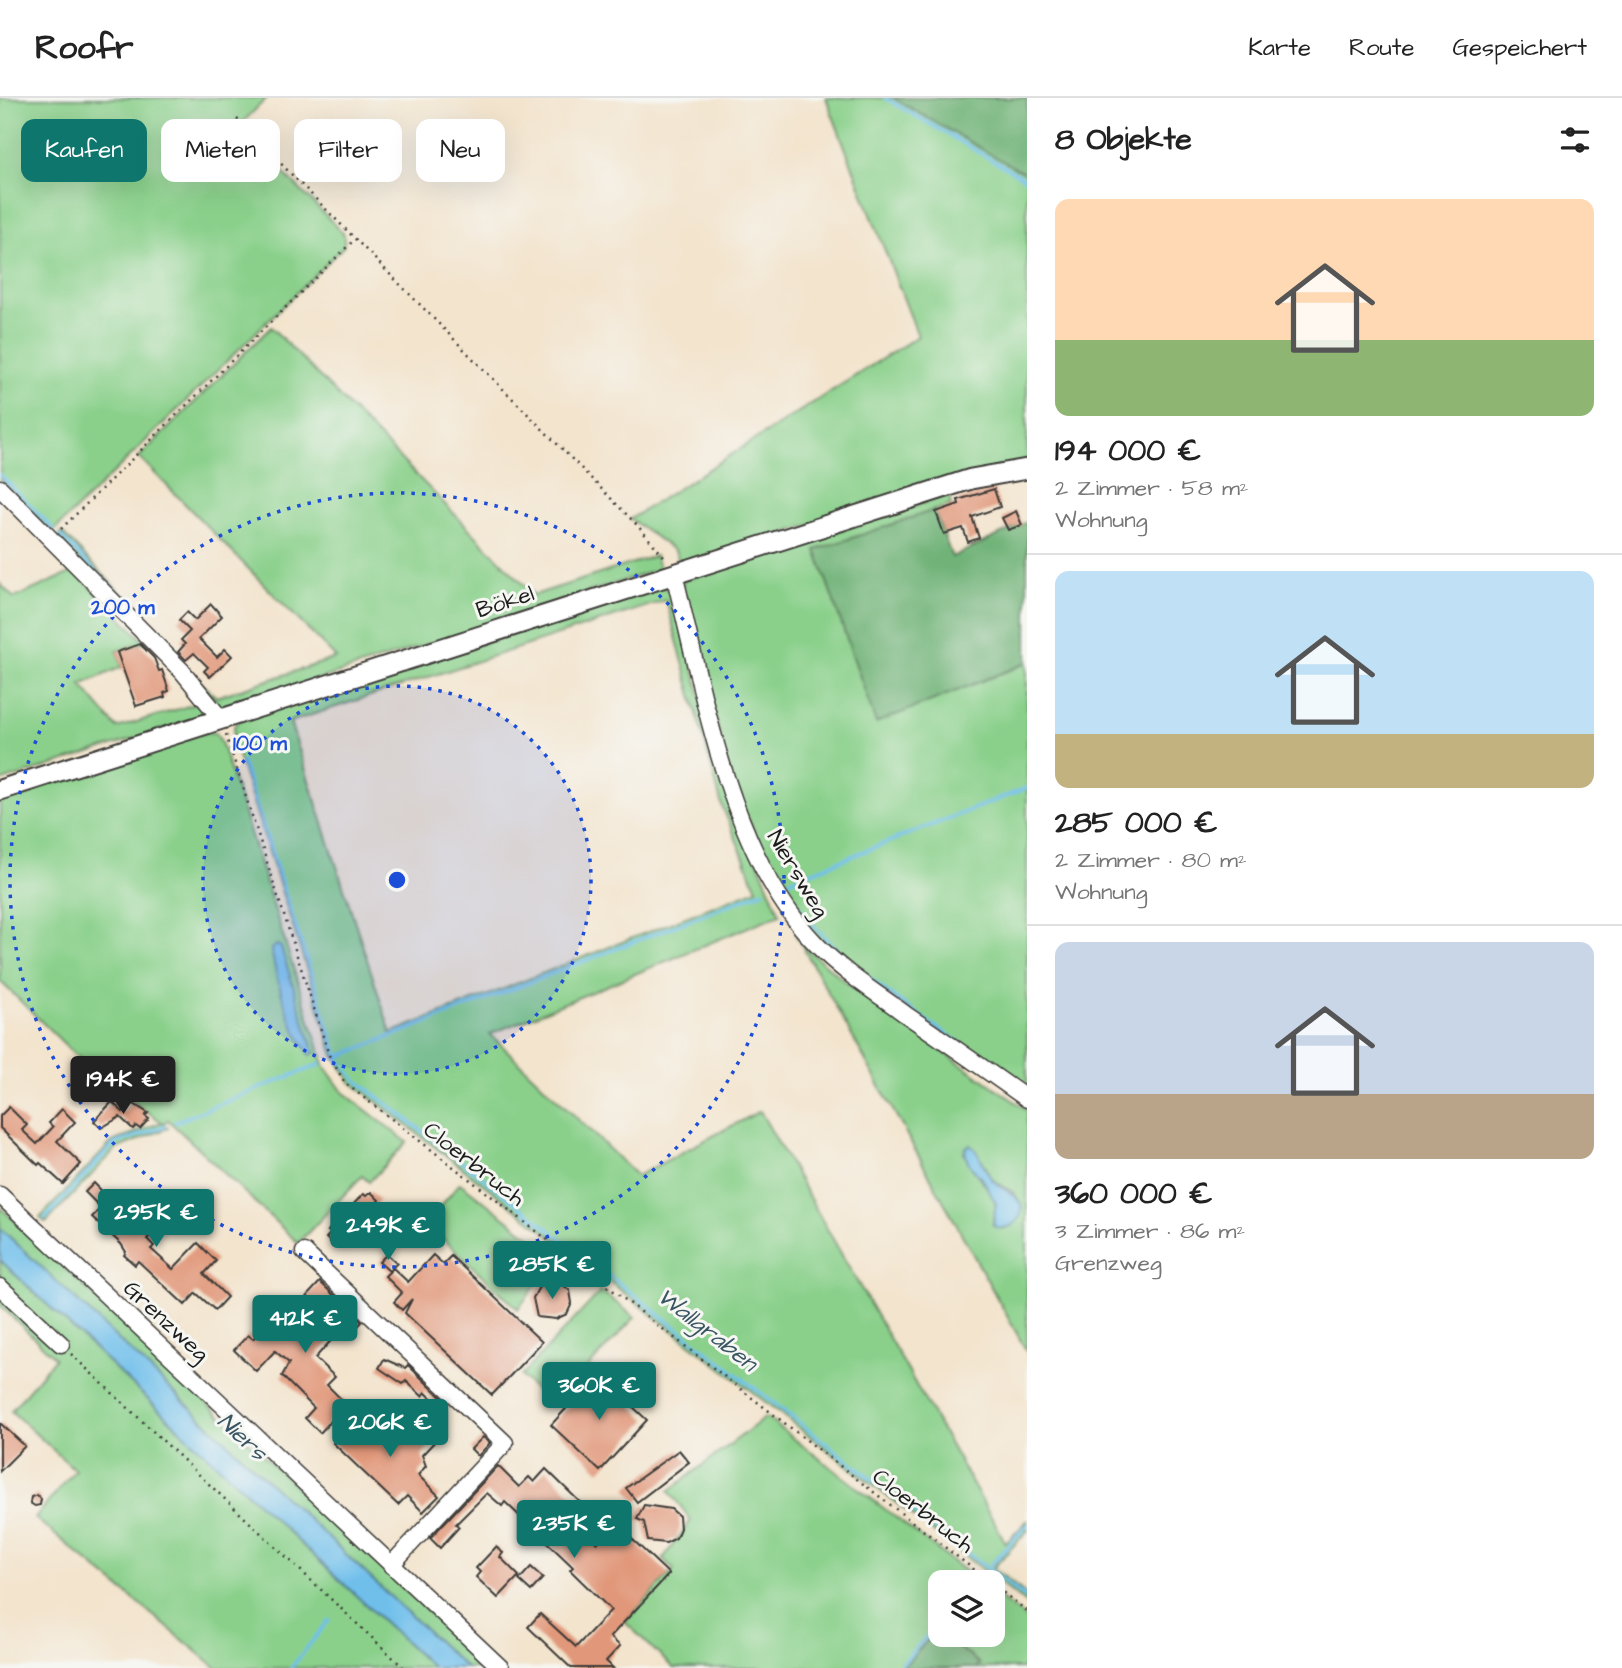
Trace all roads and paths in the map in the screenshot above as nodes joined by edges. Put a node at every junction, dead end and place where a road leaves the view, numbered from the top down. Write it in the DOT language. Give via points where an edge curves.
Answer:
graph roads {
  1 [pos="280,163"];
  2 [pos="355,240"];
  3 [pos="1027,469"];
  4 [pos="0,488"];
  5 [pos="51,539"];
  6 [pos="674,574"];
  7 [pos="221,719"];
  8 [pos="0,790"];
  9 [pos="1027,1099"];
  10 [pos="0,1195"];
  11 [pos="304,1252"];
  12 [pos="0,1287"];
  13 [pos="61,1344"];
  14 [pos="391,1566"];
  15 [pos="974,1570"];
  16 [pos="1005,1594"];
  17 [pos="1027,1611"];
  18 [pos="404,1668"];
  19 [pos="500,1668"];
  1 -- 2 [label="path"];
  2 -- 5 [label="path"];
  2 -- 6 [label="path" via="637,525"];
  3 -- 6 [label="main road, Bökel" via="971,479"];
  4 -- 5 [label="street"];
  5 -- 7 [label="street" via="182,671"];
  6 -- 7 [label="main road, Bökel"];
  6 -- 9 [label="street, Niersweg" via="736,806 757,856 789,911 817,945 848,972"];
  7 -- 8 [label="main road, Bökel"];
  7 -- 15 [label="path, Cloerbruch" via="330,1055 345,1083"];
  10 -- 14 [label="street, Grenzweg"];
  11 -- 14 [label="street" via="505,1443"];
  12 -- 13 [label="street"];
  13 -- 18 [label="path"];
  14 -- 19 [label="street, Grenzweg"];
  16 -- 17 [label="path, Cloerbruch"];
}
